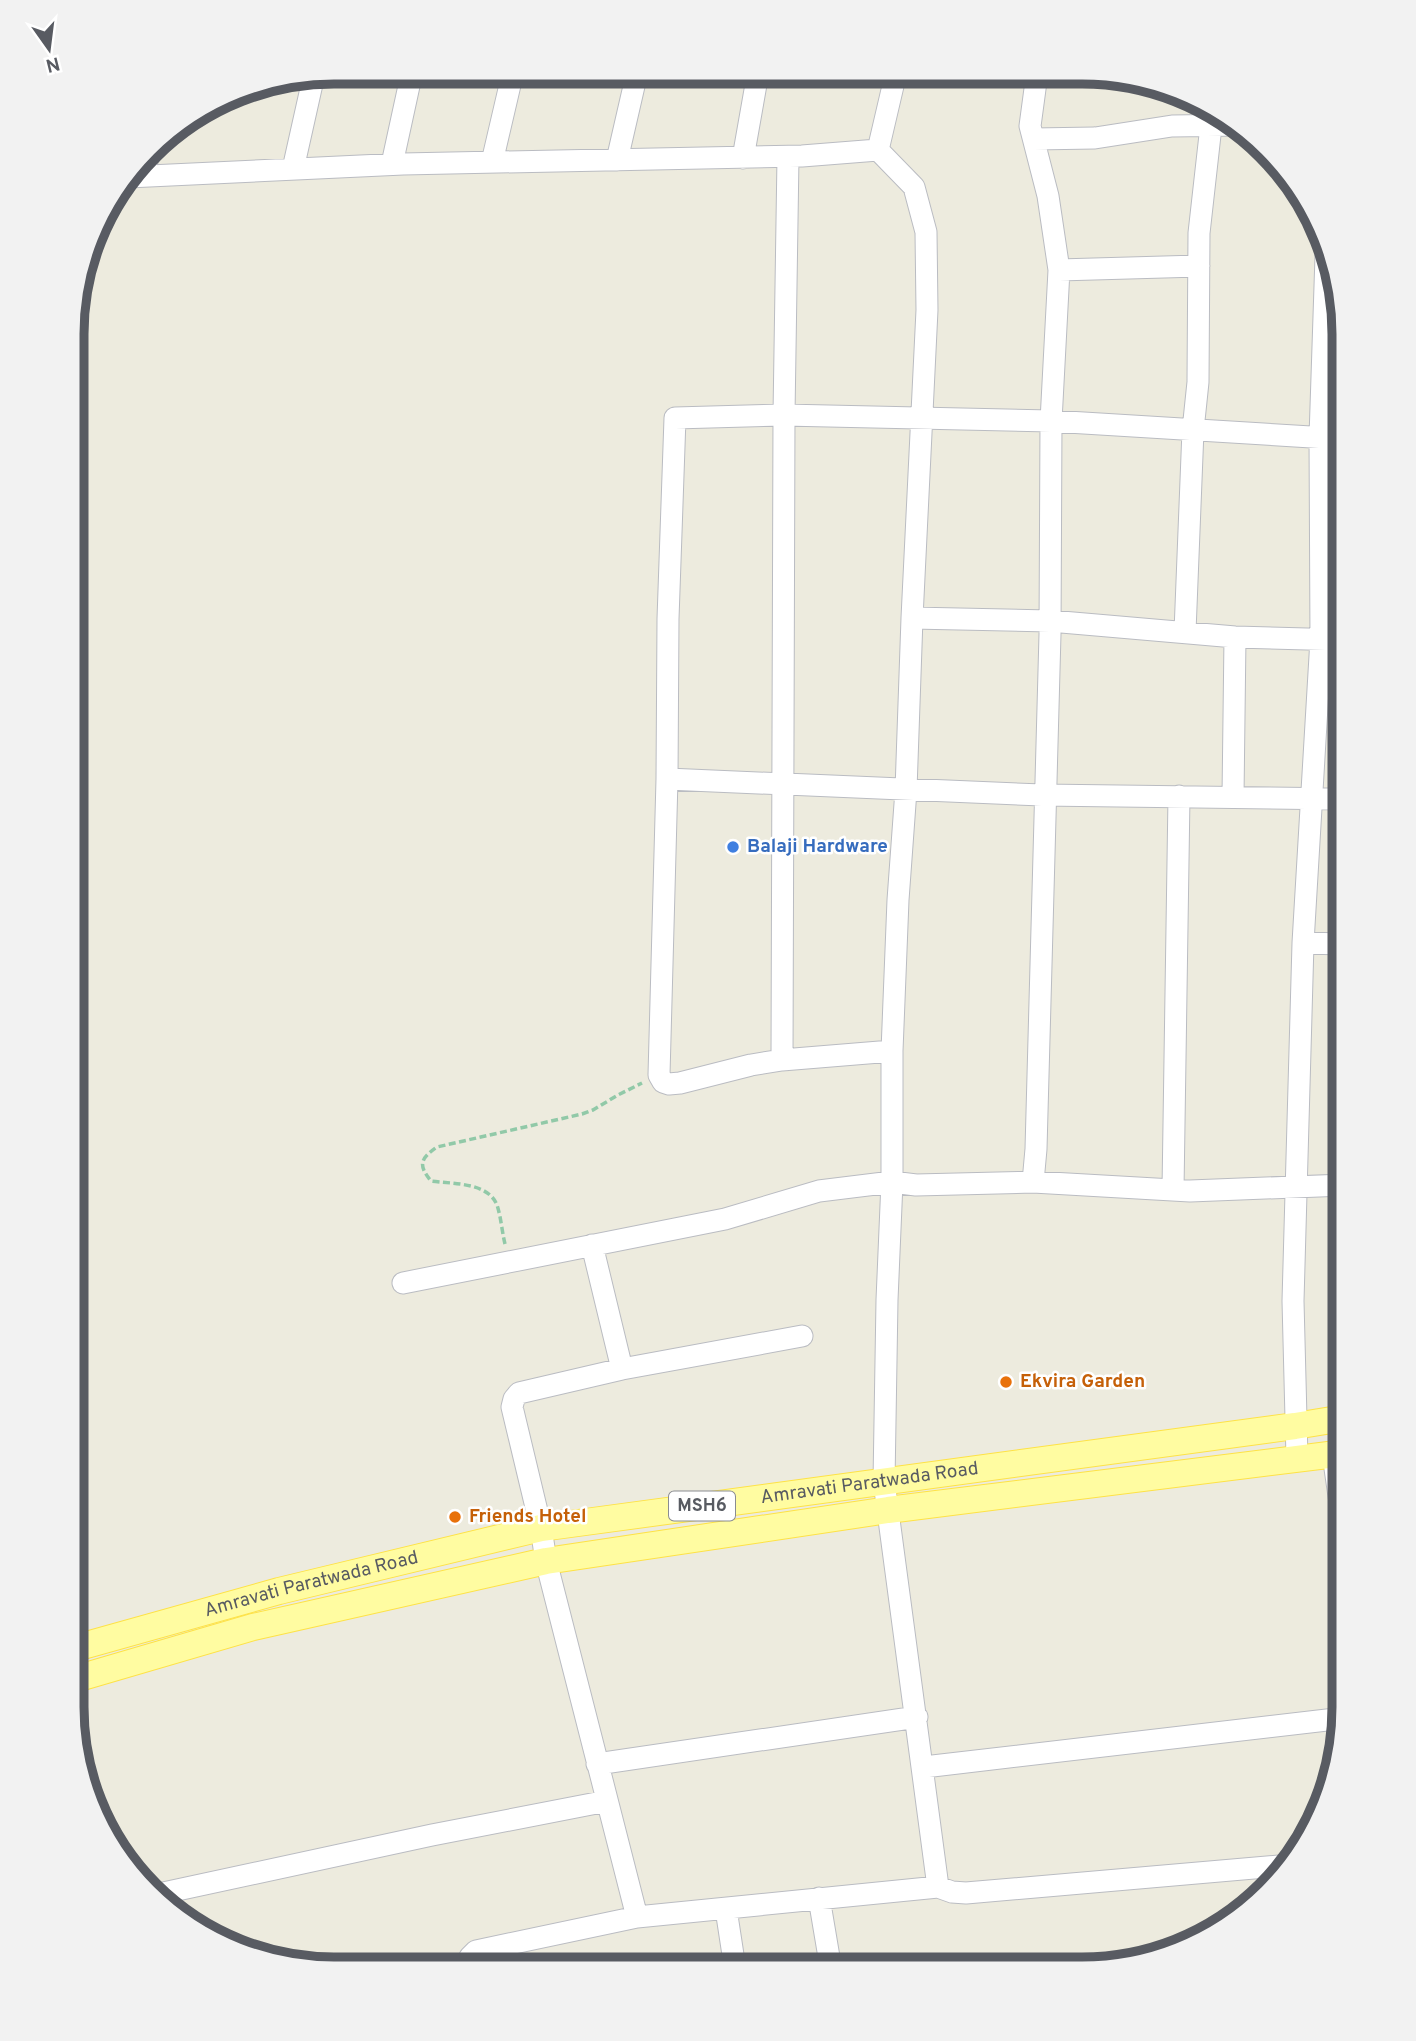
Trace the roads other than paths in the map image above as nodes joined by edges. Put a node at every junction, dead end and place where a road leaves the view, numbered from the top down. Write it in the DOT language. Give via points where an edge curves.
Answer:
graph roads {
  1 [pos="756,84"];
  2 [pos="893,84"];
  3 [pos="1036,84"];
  4 [pos="312,85"];
  5 [pos="409,85"];
  6 [pos="510,85"];
  7 [pos="634,85"];
  8 [pos="1211,126"];
  9 [pos="1221,126"];
  10 [pos="1034,139"];
  11 [pos="878,149"];
  12 [pos="788,157"];
  13 [pos="743,158"];
  14 [pos="617,160"];
  15 [pos="492,162"];
  16 [pos="391,164"];
  17 [pos="293,169"];
  18 [pos="141,176"];
  19 [pos="1199,266"];
  20 [pos="1059,270"];
  21 [pos="1326,282"];
  22 [pos="785,415"];
  23 [pos="921,418"];
  24 [pos="1051,421"];
  25 [pos="1192,430"];
  26 [pos="1320,437"];
  27 [pos="1332,438"];
  28 [pos="912,618"];
  29 [pos="1050,621"];
  30 [pos="1185,632"];
  31 [pos="1235,637"];
  32 [pos="1321,639"];
  33 [pos="1332,639"];
  34 [pos="667,779"];
  35 [pos="783,784"];
  36 [pos="906,790"];
  37 [pos="1045,795"];
  38 [pos="1179,796"];
  39 [pos="1233,797"];
  40 [pos="1311,798"];
  41 [pos="1332,799"];
  42 [pos="1303,943"];
  43 [pos="1332,944"];
  44 [pos="892,1051"];
  45 [pos="782,1060"];
  46 [pos="892,1182"];
  47 [pos="1033,1182"];
  48 [pos="1332,1185"];
  49 [pos="1297,1186"];
  50 [pos="1173,1190"];
  51 [pos="592,1245"];
  52 [pos="404,1283"];
  53 [pos="802,1336"];
  54 [pos="622,1370"];
  55 [pos="1332,1420"];
  56 [pos="1295,1426"];
  57 [pos="1332,1455"];
  58 [pos="1297,1458"];
  59 [pos="884,1482"];
  60 [pos="888,1510"];
  61 [pos="541,1528"];
  62 [pos="546,1562"];
  63 [pos="84,1646"];
  64 [pos="84,1676"];
  65 [pos="917,1717"];
  66 [pos="1331,1719"];
  67 [pos="597,1764"];
  68 [pos="924,1767"];
  69 [pos="607,1801"];
  70 [pos="1274,1866"];
  71 [pos="938,1886"];
  72 [pos="166,1892"];
  73 [pos="819,1898"];
  74 [pos="726,1909"];
  75 [pos="637,1917"];
  76 [pos="470,1957"];
  77 [pos="733,1957"];
  78 [pos="829,1957"];
  1 -- 13 [label="street"];
  2 -- 11 [label="street"];
  3 -- 10 [label="street" via="1030,126"];
  4 -- 17 [label="street"];
  5 -- 16 [label="street"];
  6 -- 15 [label="street"];
  7 -- 14 [label="street"];
  8 -- 9 [label="street"];
  8 -- 10 [label="street"];
  8 -- 19 [label="street"];
  10 -- 20 [label="street"];
  11 -- 12 [label="street"];
  11 -- 23 [label="street" via="914,187 926,232"];
  12 -- 13 [label="street"];
  12 -- 22 [label="street"];
  13 -- 14 [label="street"];
  14 -- 15 [label="street"];
  15 -- 16 [label="street"];
  16 -- 17 [label="street"];
  17 -- 18 [label="street"];
  19 -- 20 [label="street"];
  19 -- 25 [label="street" via="1198,382"];
  20 -- 24 [label="street"];
  21 -- 26 [label="street"];
  22 -- 23 [label="street"];
  22 -- 34 [label="street" via="675,418"];
  22 -- 35 [label="street"];
  23 -- 24 [label="street"];
  23 -- 28 [label="street"];
  24 -- 25 [label="street"];
  24 -- 29 [label="street"];
  25 -- 26 [label="street"];
  25 -- 30 [label="street"];
  26 -- 27 [label="street"];
  26 -- 32 [label="street"];
  28 -- 29 [label="street"];
  28 -- 36 [label="street"];
  29 -- 30 [label="street"];
  29 -- 37 [label="street"];
  30 -- 31 [label="street"];
  31 -- 32 [label="street"];
  31 -- 39 [label="street"];
  32 -- 33 [label="street"];
  32 -- 40 [label="street"];
  34 -- 35 [label="street"];
  34 -- 45 [label="street" via="659,1075 663,1082 680,1083"];
  35 -- 36 [label="street"];
  35 -- 45 [label="street"];
  36 -- 37 [label="street"];
  36 -- 44 [label="street"];
  37 -- 38 [label="street"];
  37 -- 47 [label="street"];
  38 -- 39 [label="street"];
  38 -- 50 [label="street"];
  39 -- 40 [label="street"];
  40 -- 41 [label="street"];
  40 -- 42 [label="street"];
  42 -- 43 [label="street"];
  42 -- 49 [label="street"];
  44 -- 45 [label="street"];
  44 -- 46 [label="street"];
  46 -- 47 [label="street"];
  46 -- 51 [label="street" via="819,1191 725,1219"];
  46 -- 59 [label="street"];
  47 -- 50 [label="street"];
  48 -- 49 [label="street"];
  49 -- 50 [label="street"];
  49 -- 56 [label="street"];
  51 -- 52 [label="street"];
  51 -- 54 [label="street"];
  53 -- 54 [label="street"];
  54 -- 61 [label="street" via="519,1393 514,1399 512,1407"];
  55 -- 56 [label="main road, Amravati Paratwada Road / MSH6"];
  56 -- 58 [label="street"];
  56 -- 59 [label="main road, Amravati Paratwada Road / MSH6"];
  57 -- 58 [label="main road, Amravati Paratwada Road / MSH6"];
  58 -- 60 [label="main road, Amravati Paratwada Road / MSH6"];
  59 -- 60 [label="street"];
  59 -- 61 [label="main road, Amravati Paratwada Road / MSH6"];
  60 -- 62 [label="main road, Amravati Paratwada Road / MSH6"];
  60 -- 65 [label="street"];
  61 -- 62 [label="street"];
  61 -- 63 [label="main road, Amravati Paratwada Road / MSH6" via="279,1591"];
  62 -- 64 [label="main road, Amravati Paratwada Road / MSH6" via="253,1627"];
  62 -- 67 [label="street"];
  65 -- 67 [label="street"];
  65 -- 68 [label="street"];
  66 -- 68 [label="street"];
  67 -- 69 [label="street"];
  68 -- 71 [label="street"];
  69 -- 72 [label="street"];
  69 -- 75 [label="street"];
  70 -- 71 [label="street" via="966,1893"];
  71 -- 73 [label="street"];
  73 -- 74 [label="street"];
  73 -- 78 [label="street"];
  74 -- 75 [label="street"];
  74 -- 77 [label="street"];
  75 -- 76 [label="street" via="476,1951"];
}
